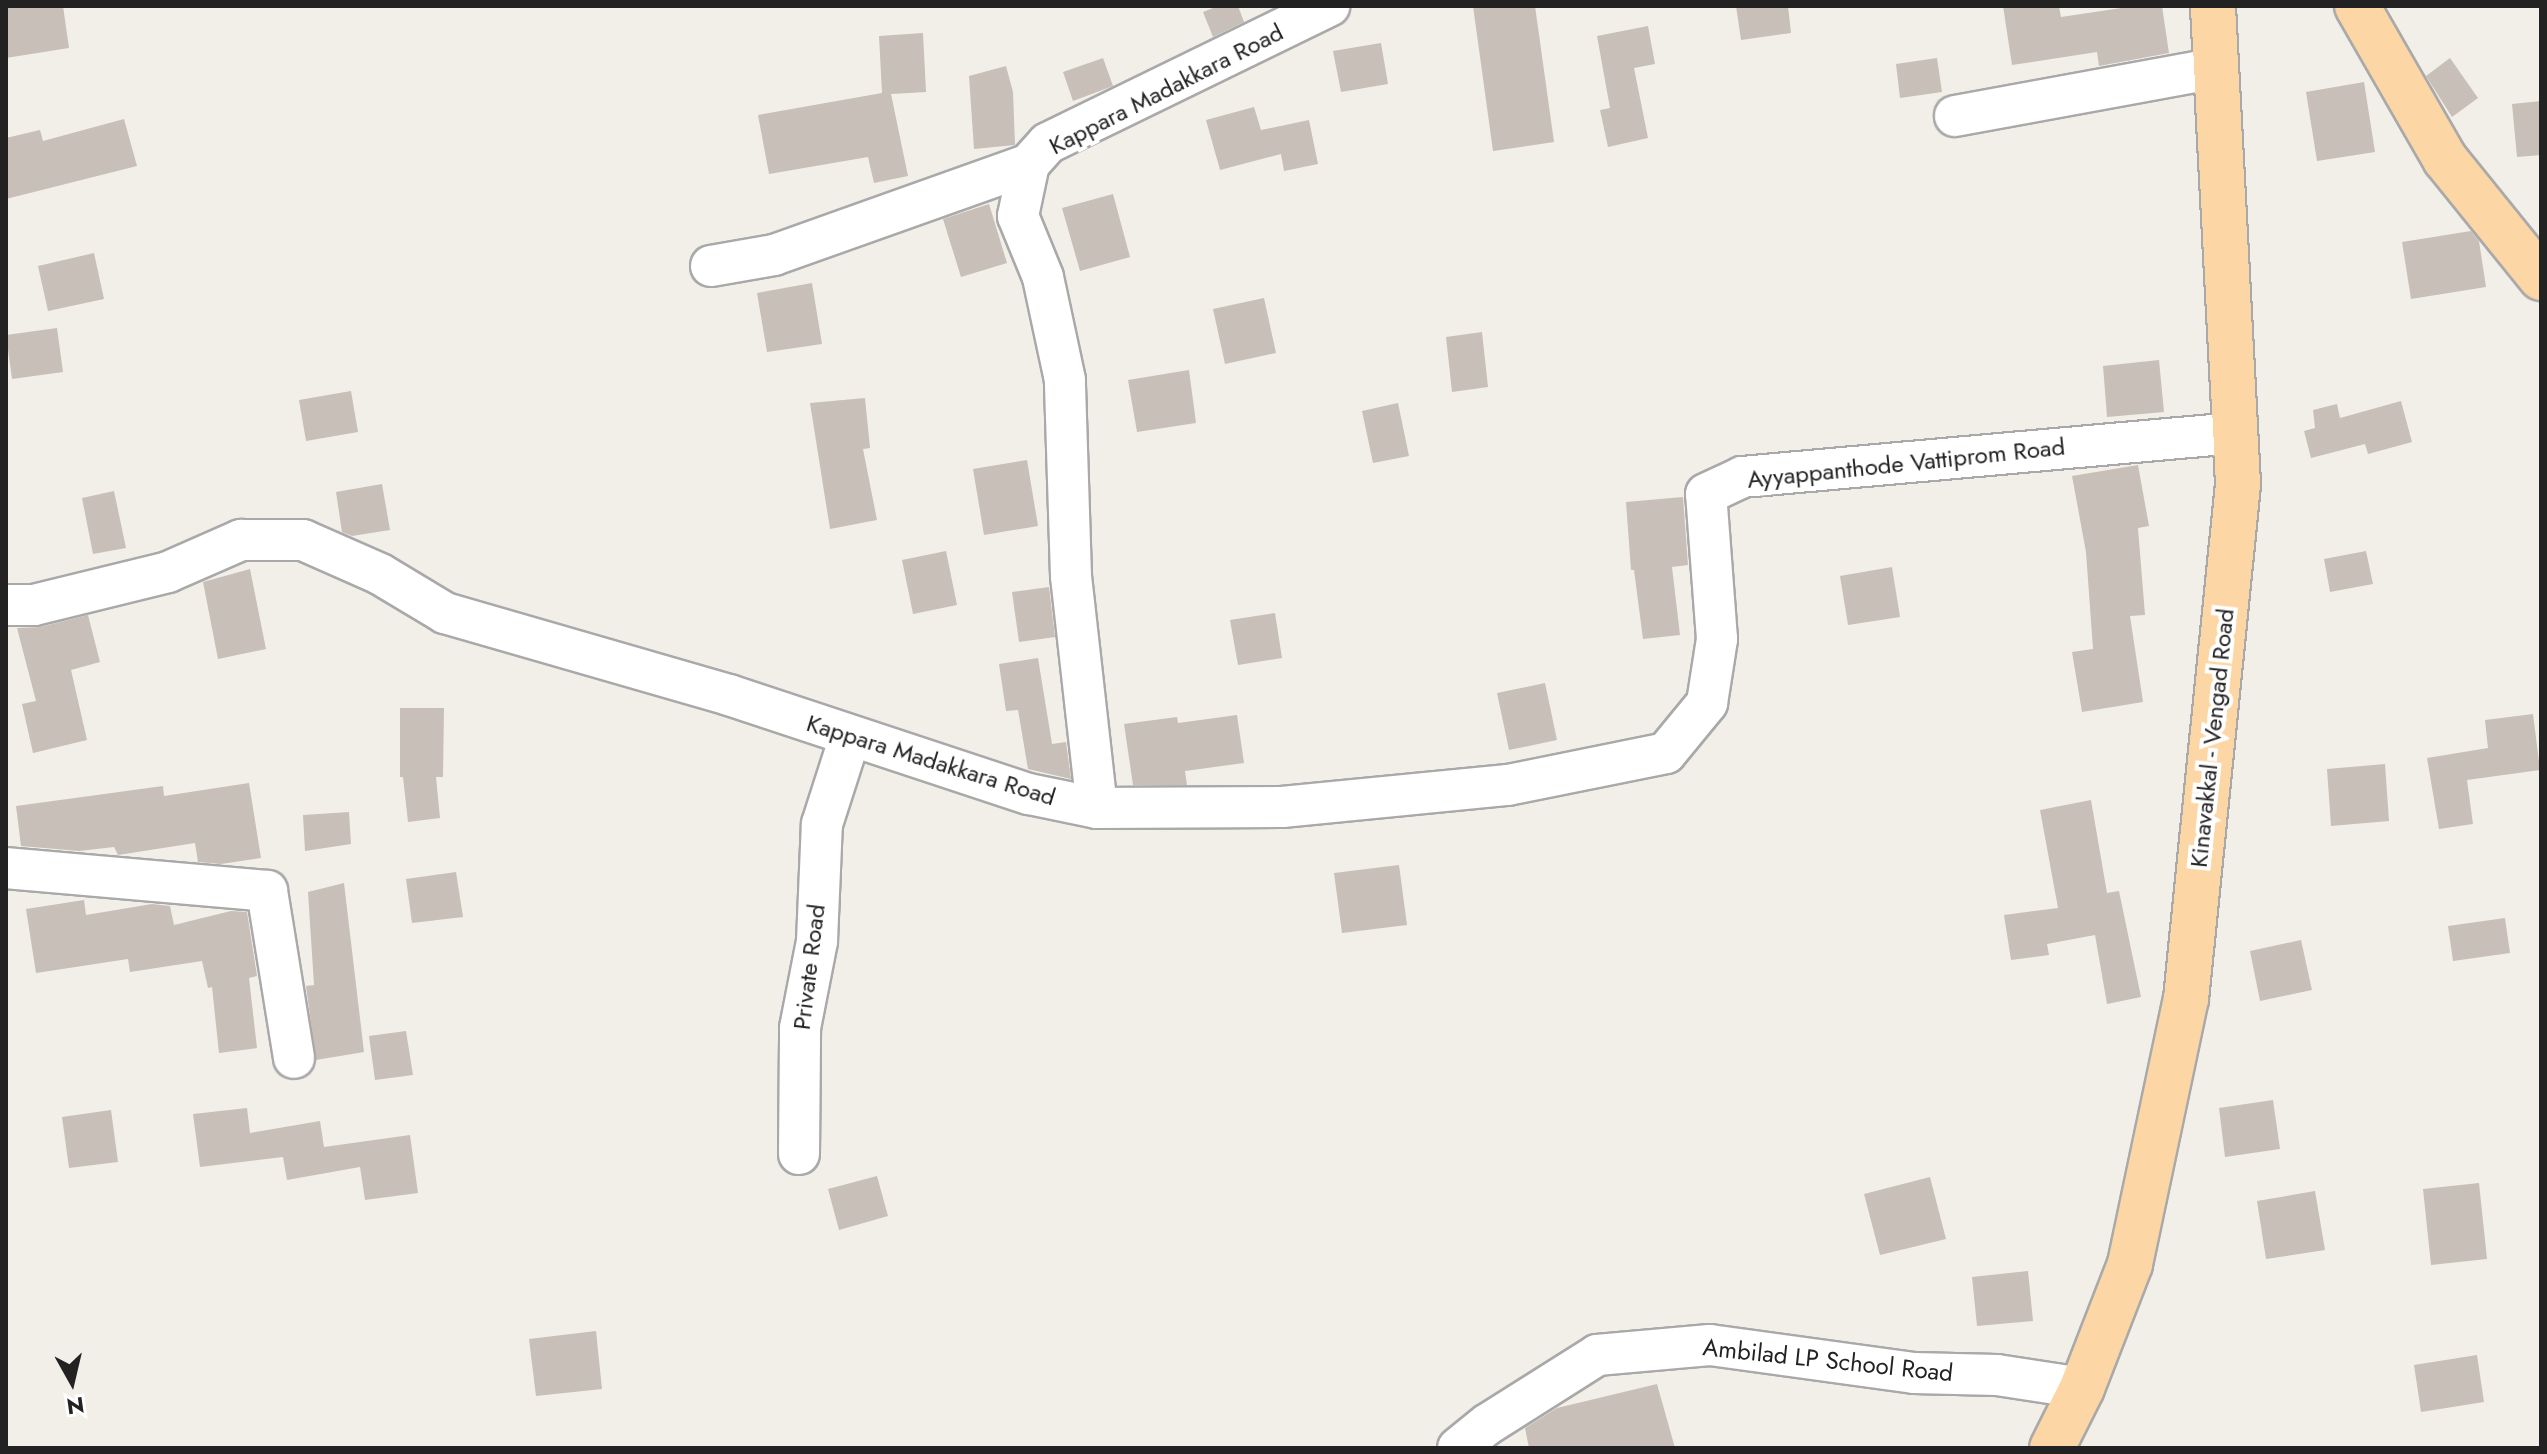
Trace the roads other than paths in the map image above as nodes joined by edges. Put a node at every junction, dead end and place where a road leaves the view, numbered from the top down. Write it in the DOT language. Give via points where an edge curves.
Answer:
graph roads {
  1 [pos="1329,6"];
  2 [pos="2213,6"];
  3 [pos="2357,6"];
  4 [pos="2216,68"];
  5 [pos="1955,116"];
  6 [pos="1029,164"];
  7 [pos="711,266"];
  8 [pos="2541,278"];
  9 [pos="2235,433"];
  10 [pos="6,605"];
  11 [pos="850,737"];
  12 [pos="1097,808"];
  13 [pos="6,868"];
  14 [pos="294,1058"];
  15 [pos="799,1154"];
  16 [pos="2082,1388"];
  17 [pos="1458,1448"];
  18 [pos="2052,1448"];
  1 -- 6 [label="street, Kappara Madakkara Road" via="1048,143"];
  2 -- 4 [label="main road, Kinavakkal - Vengad Road"];
  3 -- 8 [label="main road" via="2445,159"];
  4 -- 5 [label="street"];
  4 -- 9 [label="main road, Kinavakkal - Vengad Road"];
  6 -- 7 [label="street" via="774,255"];
  6 -- 12 [label="street, Kappara Madakkara Road" via="1018,216 1043,277 1065,380 1071,576"];
  9 -- 12 [label="street, Ayyappanthode Vattiprom Road" via="1742,477 1706,494 1715,652 1707,703 1666,753 1508,785 1282,807"];
  9 -- 16 [label="main road, Kinavakkal - Vengad Road" via="2238,484 2186,999 2130,1264"];
  10 -- 11 [label="street, Kappara Madakkara Road" via="34,605 168,572 241,540 303,540 380,574 445,613 729,695"];
  11 -- 12 [label="street, Kappara Madakkara Road" via="1029,794"];
  11 -- 15 [label="street, Private Road" via="822,824 817,941 800,1028"];
  13 -- 14 [label="street" via="267,891"];
  16 -- 17 [label="street, Ambilad LP School Road" via="1997,1375 1914,1373 1710,1345 1597,1355"];
  16 -- 18 [label="main road, Kinavakkal - Vengad Road"];
}
